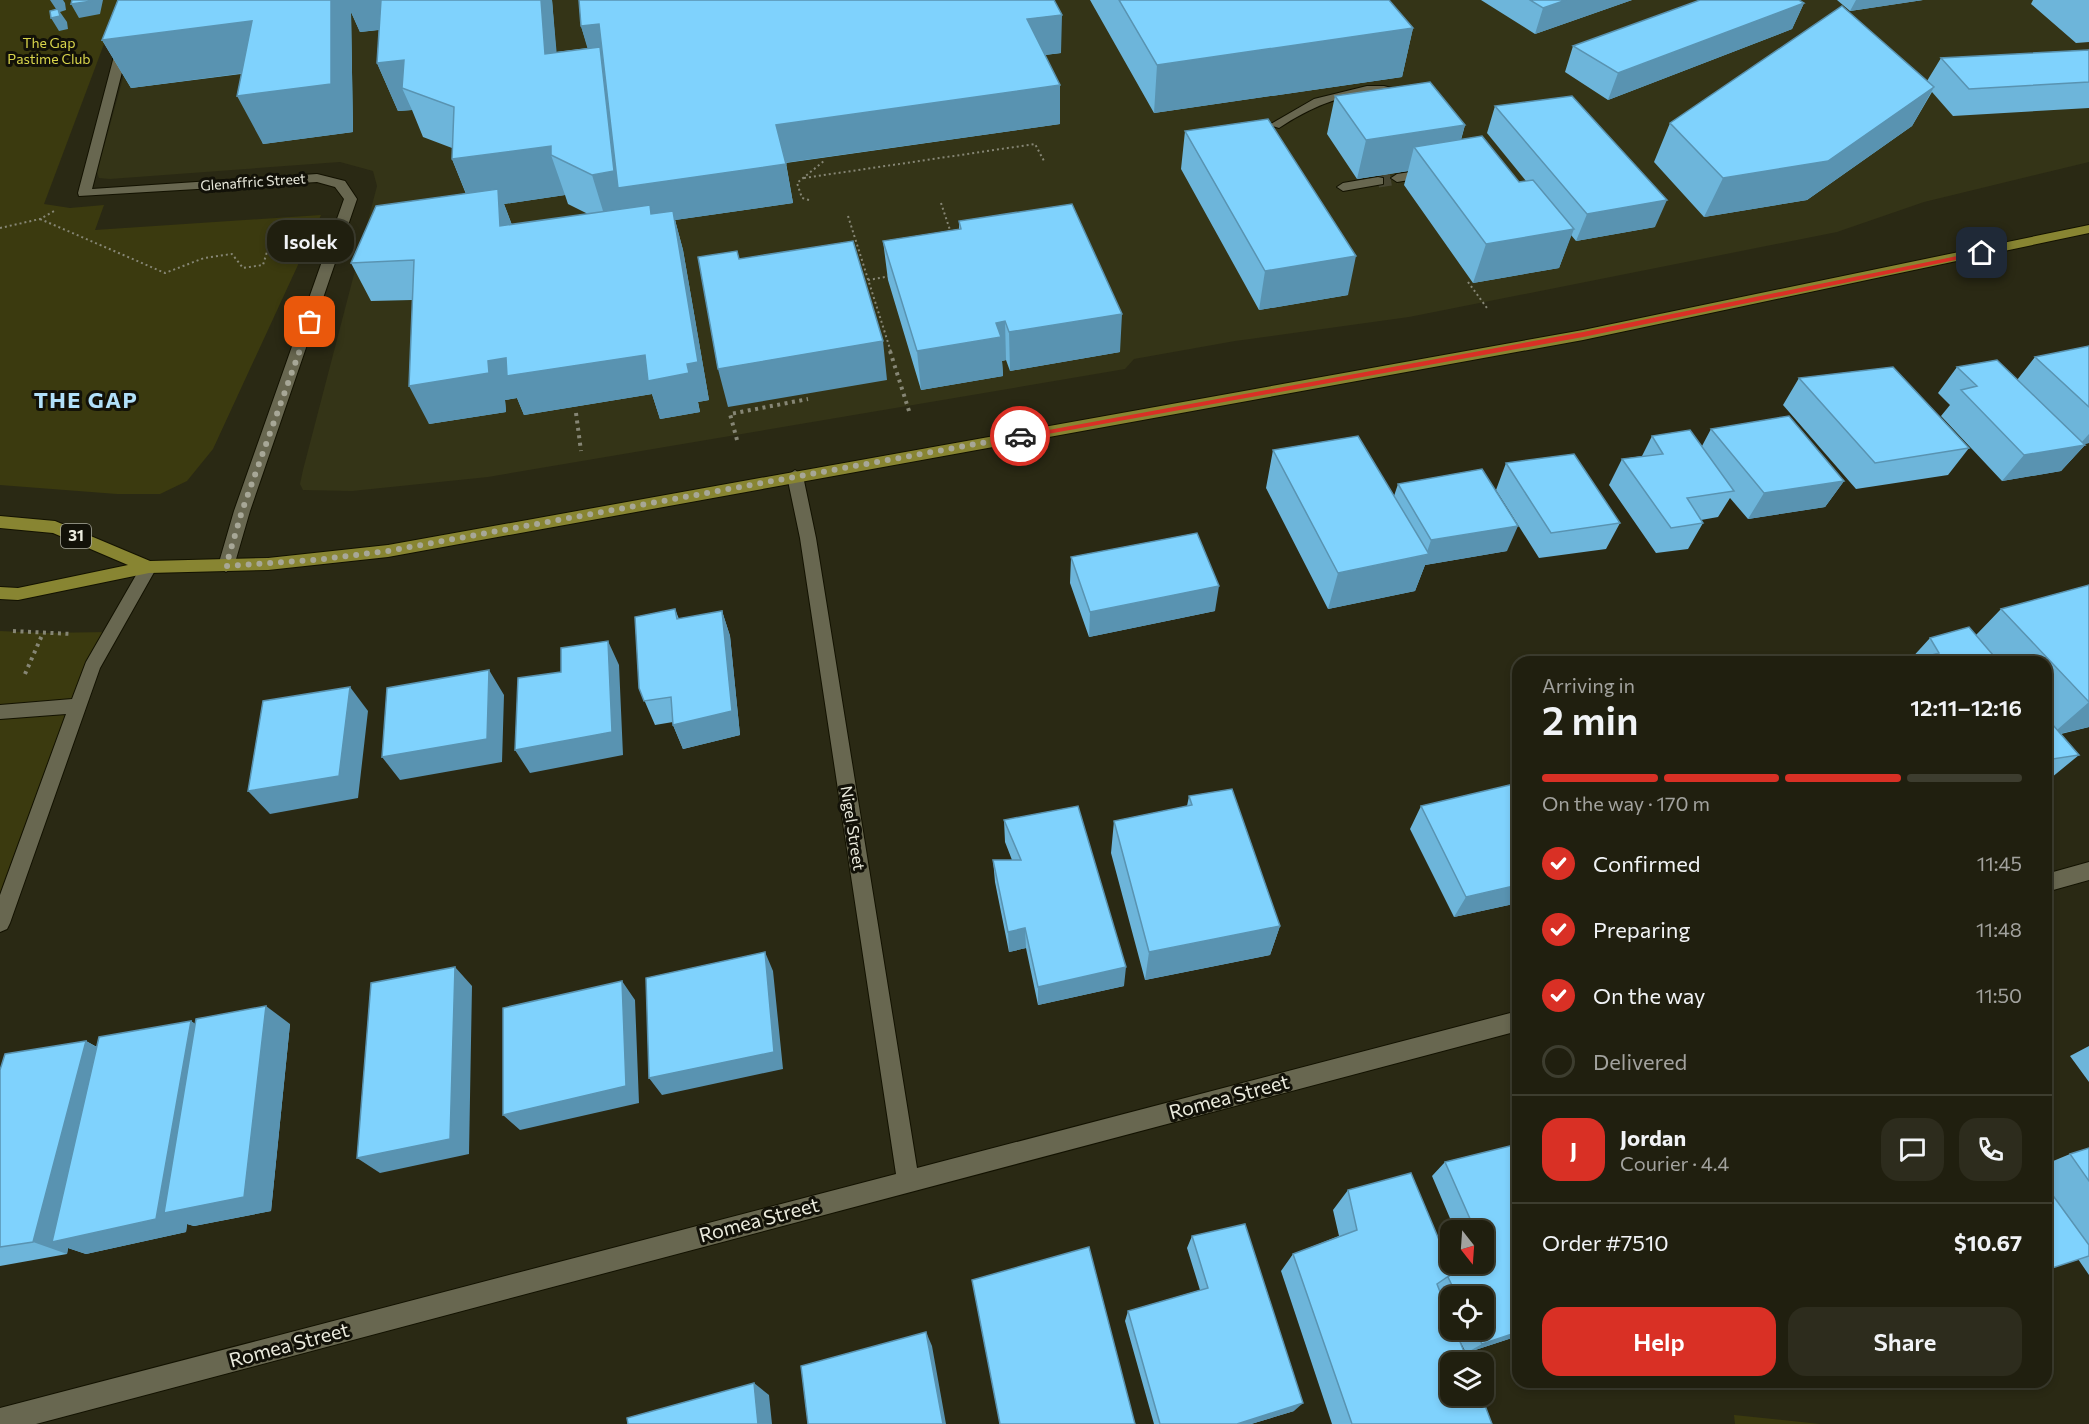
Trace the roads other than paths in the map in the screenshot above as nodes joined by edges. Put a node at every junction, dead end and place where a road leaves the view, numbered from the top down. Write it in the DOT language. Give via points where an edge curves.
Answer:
graph roads {
  1 [pos="126,32"];
  2 [pos="1414,100"];
  3 [pos="1275,125"];
  4 [pos="1441,171"];
  5 [pos="1397,178"];
  6 [pos="1378,181"];
  7 [pos="1342,187"];
  8 [pos="2089,229"];
  9 [pos="795,476"];
  10 [pos="0,522"];
  11 [pos="226,566"];
  12 [pos="149,567"];
  13 [pos="0,592"];
  14 [pos="76,706"];
  15 [pos="0,712"];
  16 [pos="2089,872"];
  17 [pos="2052,881"];
  18 [pos="0,923"];
  19 [pos="1512,1023"];
  20 [pos="908,1181"];
  21 [pos="0,1421"];
  1 -- 11 [label="street, Glenaffric Street" via="84,193 317,178 340,184 351,199"];
  2 -- 3 [label="street" via="1389,89 1348,92 1302,106"];
  4 -- 5 [label="street"];
  6 -- 7 [label="street"];
  8 -- 9 [label="main road, 31" via="1583,335"];
  9 -- 11 [label="main road, 31" via="388,551"];
  9 -- 20 [label="street, Nigel Street" via="808,538"];
  10 -- 12 [label="main road, 31" via="54,527"];
  11 -- 12 [label="main road, 31"];
  12 -- 13 [label="main road, 31" via="18,594"];
  12 -- 14 [label="street" via="110,632"];
  14 -- 15 [label="street"];
  14 -- 18 [label="street"];
  16 -- 17 [label="street"];
  19 -- 20 [label="street, Romea Street"];
  20 -- 21 [label="street, Romea Street"];
}
